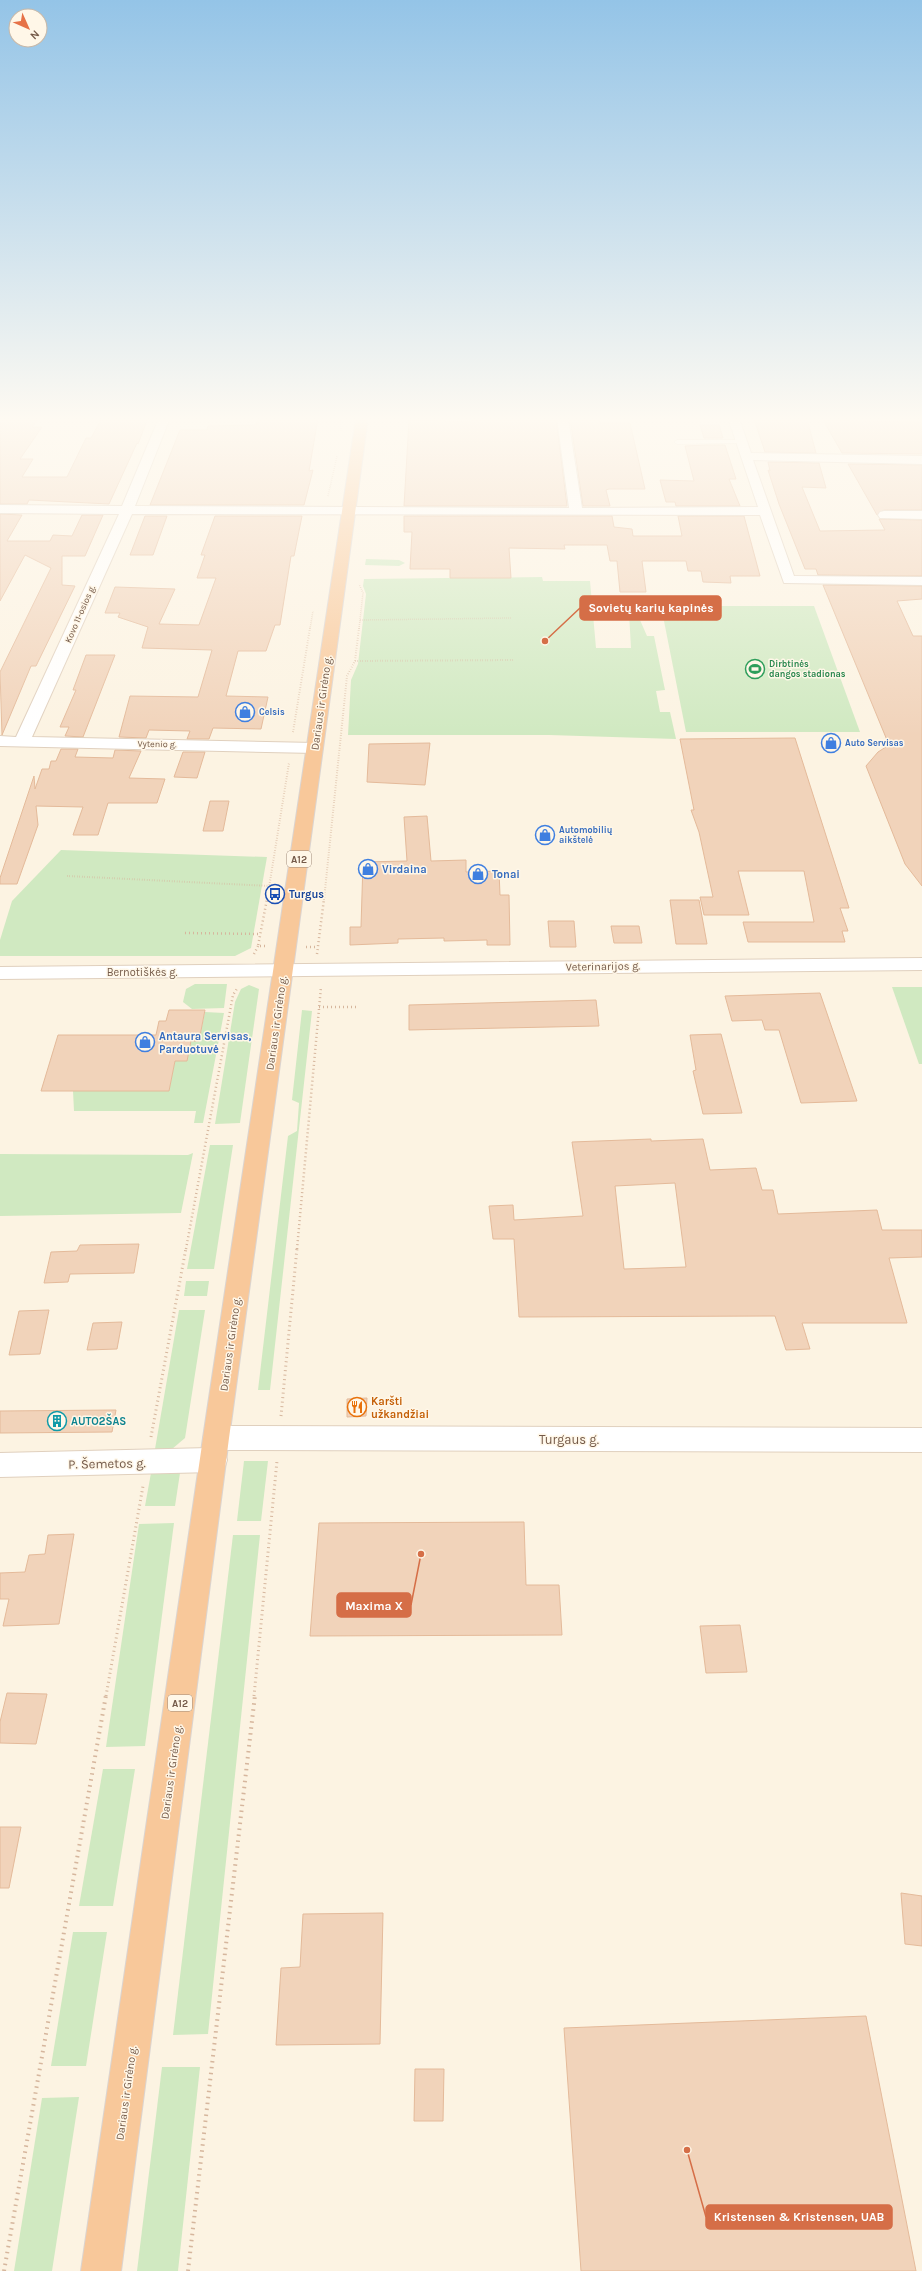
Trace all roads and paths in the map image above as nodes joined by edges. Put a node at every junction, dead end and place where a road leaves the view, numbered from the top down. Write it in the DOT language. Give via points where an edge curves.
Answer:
graph roads {
  1 [pos="121,524"];
  2 [pos="346,524"];
  3 [pos="769,524"];
  4 [pos="359,581"];
  5 [pos="922,581"];
  6 [pos="314,606"];
  7 [pos="511,618"];
  8 [pos="360,620"];
  9 [pos="515,660"];
  10 [pos="355,661"];
  11 [pos="0,741"];
  12 [pos="22,742"];
  13 [pos="285,747"];
  14 [pos="315,748"];
  15 [pos="67,876"];
  16 [pos="270,886"];
  17 [pos="185,933"];
  18 [pos="260,934"];
  19 [pos="922,964"];
  20 [pos="323,970"];
  21 [pos="283,971"];
  22 [pos="250,972"];
  23 [pos="0,973"];
  24 [pos="319,1007"];
  25 [pos="358,1007"];
  26 [pos="279,1438"];
  27 [pos="922,1440"];
  28 [pos="215,1449"];
  29 [pos="147,1462"];
  30 [pos="0,1465"];
  31 [pos="4,2271"];
  32 [pos="102,2271"];
  33 [pos="188,2271"];
  1 -- 12 [label="street, Kovo 11-osios g."];
  2 -- 14 [label="highway, Dariaus ir Girėno g. / A12"];
  3 -- 5 [label="street" via="789,580"];
  4 -- 8 [label="path" via="363,593"];
  6 -- 13 [label="path" via="292,736 287,736"];
  7 -- 8 [label="path"];
  8 -- 10 [label="path"];
  9 -- 10 [label="path"];
  10 -- 20 [label="path" via="348,676 331,845 317,947 318,956 325,961"];
  11 -- 12 [label="street, Vytenio g."];
  12 -- 13 [label="street, Vytenio g."];
  13 -- 14 [label="street, Vytenio g."];
  14 -- 21 [label="highway, Dariaus ir Girėno g. / A12"];
  15 -- 16 [label="path"];
  17 -- 18 [label="path"];
  19 -- 20 [label="street, Veterinarijos g."];
  20 -- 21 [label="street, Veterinarijos g."];
  20 -- 24 [label="path"];
  21 -- 22 [label="street, Bernotiškės g."];
  21 -- 28 [label="highway, Dariaus ir Girėno g. / A12"];
  22 -- 23 [label="street, Bernotiškės g."];
  22 -- 29 [label="path" via="247,981 238,987 233,995"];
  24 -- 25 [label="path"];
  24 -- 26 [label="path"];
  26 -- 27 [label="street, Turgaus g."];
  26 -- 28 [label="street, Turgaus g."];
  26 -- 33 [label="path" via="260,1648"];
  28 -- 29 [label="street, P. Šemetos g."];
  28 -- 32 [label="highway, Dariaus ir Girėno g. / A12"];
  29 -- 30 [label="street, P. Šemetos g."];
  29 -- 31 [label="path"];
}
